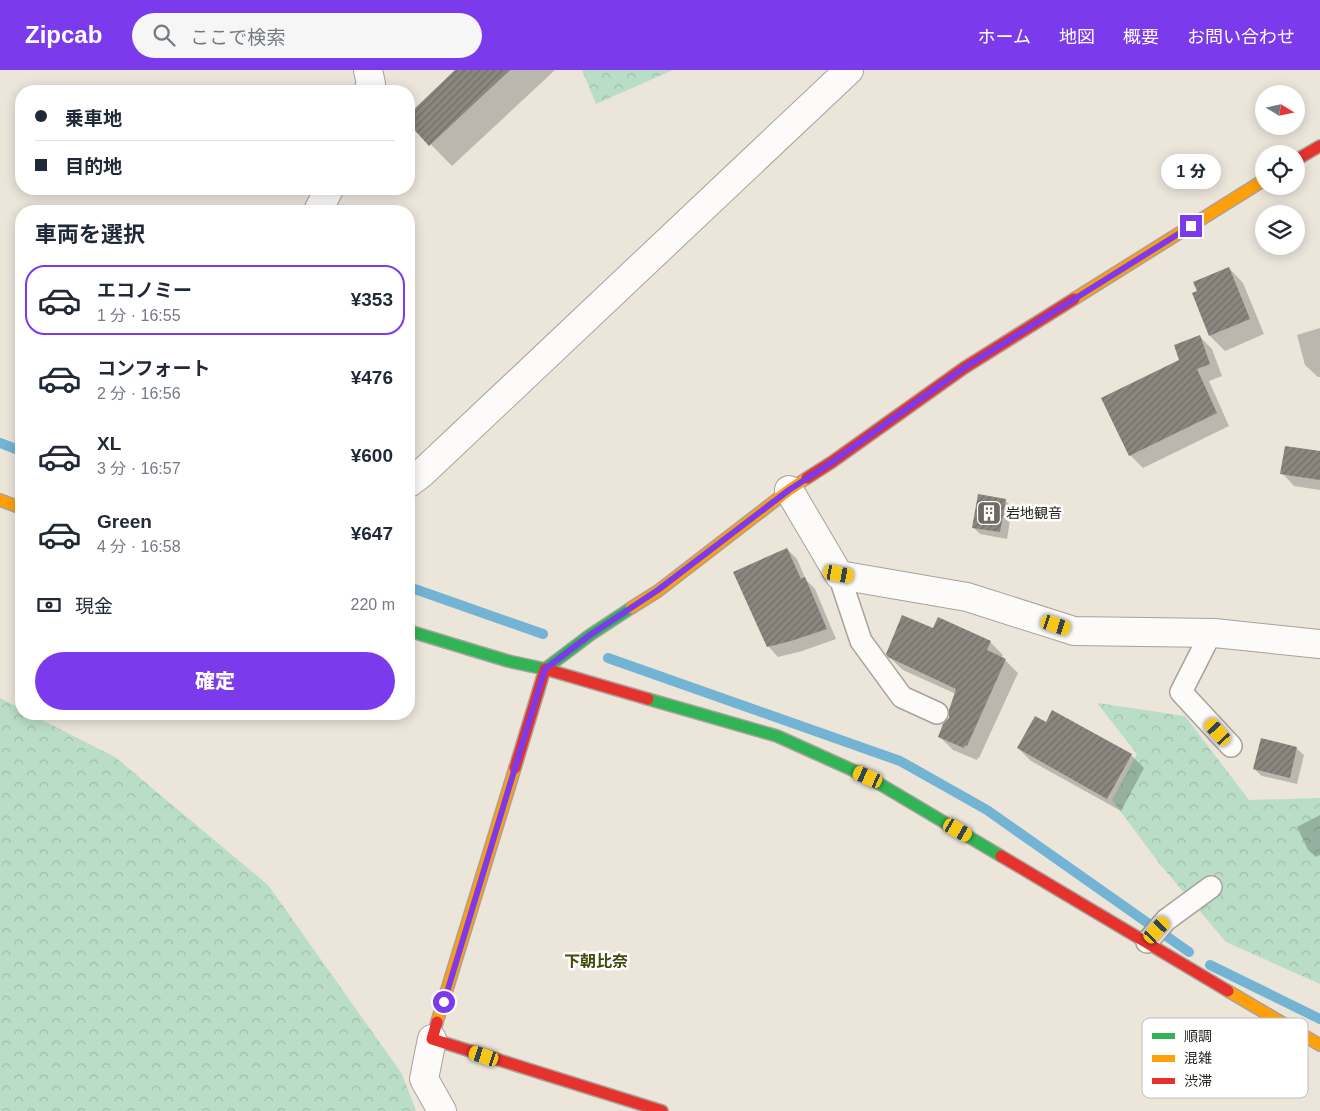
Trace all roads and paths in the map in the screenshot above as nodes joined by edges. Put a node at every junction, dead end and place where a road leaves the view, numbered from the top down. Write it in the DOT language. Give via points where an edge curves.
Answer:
graph roads {
  1 [pos="368,70"];
  2 [pos="849,70"];
  3 [pos="371,85"];
  4 [pos="1320,146"];
  5 [pos="1305,155"];
  6 [pos="1255,186"];
  7 [pos="415,478"];
  8 [pos="789,490"];
  9 [pos="0,500"];
  10 [pos="15,506"];
  11 [pos="839,574"];
  12 [pos="415,633"];
  13 [pos="1211,633"];
  14 [pos="1320,644"];
  15 [pos="545,669"];
  16 [pos="937,713"];
  17 [pos="1230,746"];
  18 [pos="1211,887"];
  19 [pos="1147,941"];
  20 [pos="1275,1018"];
  21 [pos="1308,1038"];
  22 [pos="432,1039"];
  23 [pos="1320,1045"];
  24 [pos="442,1111"];
  25 [pos="662,1111"];
  1 -- 3 [label="street"];
  2 -- 7 [label="street"];
  4 -- 5 [label="street"];
  6 -- 8 [label="street" via="964,368"];
  8 -- 11 [label="street"];
  8 -- 15 [label="street" via="658,590"];
  9 -- 10 [label="street"];
  11 -- 13 [label="street" via="967,596 1074,631"];
  11 -- 16 [label="lane" via="861,641 902,697"];
  12 -- 15 [label="street"];
  13 -- 14 [label="street"];
  13 -- 17 [label="lane" via="1181,692"];
  15 -- 19 [label="street" via="777,736 868,777"];
  15 -- 22 [label="street"];
  18 -- 19 [label="lane" via="1166,920"];
  19 -- 20 [label="street"];
  21 -- 23 [label="street"];
  22 -- 24 [label="street" via="424,1079"];
  22 -- 25 [label="street"];
}
